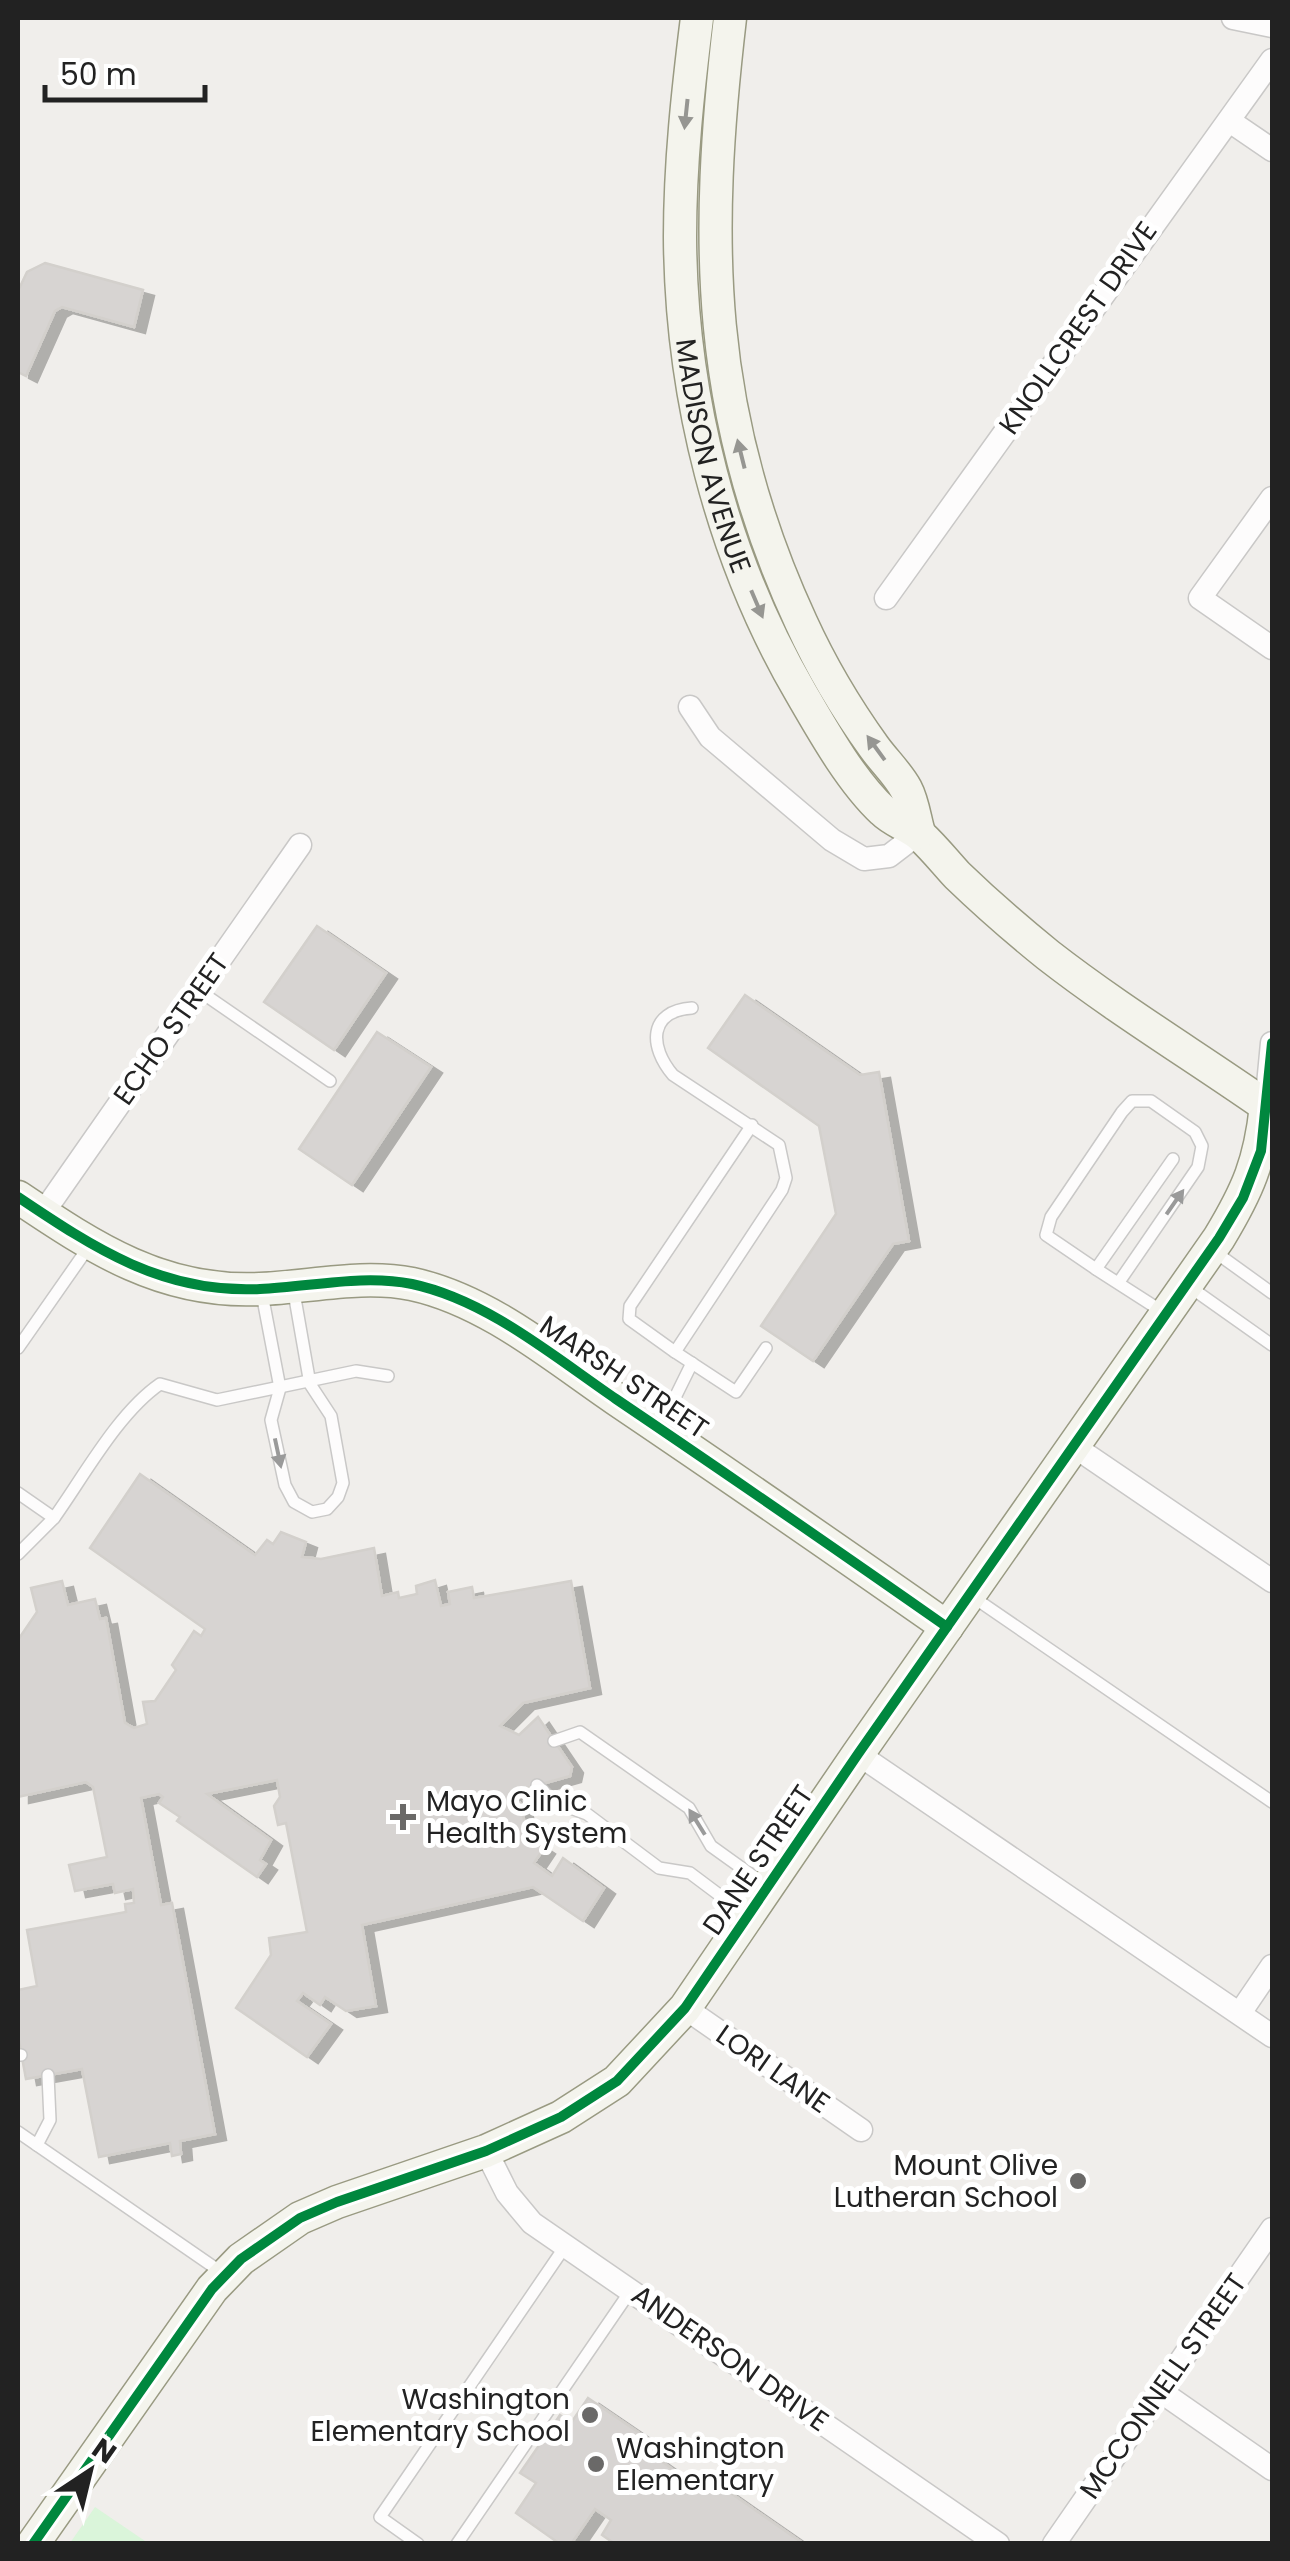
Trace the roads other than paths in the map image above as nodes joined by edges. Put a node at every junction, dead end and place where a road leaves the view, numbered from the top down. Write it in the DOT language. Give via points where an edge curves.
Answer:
graph roads {
  1 [pos="697,18"];
  2 [pos="730,18"];
  3 [pos="1232,18"];
  4 [pos="1272,26"];
  5 [pos="1272,60"];
  6 [pos="1232,122"];
  7 [pos="1272,150"];
  8 [pos="1272,498"];
  9 [pos="886,598"];
  10 [pos="1272,648"];
  11 [pos="690,707"];
  12 [pos="918,834"];
  13 [pos="300,844"];
  14 [pos="198,990"];
  15 [pos="692,1008"];
  16 [pos="1272,1042"];
  17 [pos="330,1081"];
  18 [pos="1269,1108"];
  19 [pos="752,1125"];
  20 [pos="1172,1159"];
  21 [pos="30,1205"];
  22 [pos="90,1245"];
  23 [pos="1211,1250"];
  24 [pos="1096,1270"];
  25 [pos="1119,1282"];
  26 [pos="1187,1285"];
  27 [pos="277,1288"];
  28 [pos="1272,1293"];
  29 [pos="1166,1315"];
  30 [pos="1272,1345"];
  31 [pos="18,1348"];
  32 [pos="766,1348"];
  33 [pos="676,1352"];
  34 [pos="692,1363"];
  35 [pos="388,1376"];
  36 [pos="309,1380"];
  37 [pos="280,1388"];
  38 [pos="660,1428"];
  39 [pos="1075,1447"];
  40 [pos="18,1494"];
  41 [pos="54,1518"];
  42 [pos="18,1554"];
  43 [pos="1272,1582"];
  44 [pos="970,1595"];
  45 [pos="947,1627"];
  46 [pos="554,1741"];
  47 [pos="858,1754"];
  48 [pos="536,1785"];
  49 [pos="1272,1802"];
  50 [pos="767,1886"];
  51 [pos="748,1916"];
  52 [pos="1272,1966"];
  53 [pos="685,2008"];
  54 [pos="1240,2013"];
  55 [pos="1272,2036"];
  56 [pos="48,2076"];
  57 [pos="861,2130"];
  58 [pos="18,2132"];
  59 [pos="37,2146"];
  60 [pos="486,2151"];
  61 [pos="1272,2229"];
  62 [pos="566,2245"];
  63 [pos="225,2274"];
  64 [pos="631,2290"];
  65 [pos="1160,2391"];
  66 [pos="1272,2469"];
  67 [pos="32,2544"];
  68 [pos="418,2544"];
  69 [pos="456,2544"];
  70 [pos="998,2544"];
  71 [pos="1054,2544"];
  1 -- 12 [label="street, MADISON AVENUE, one-way" via="682,181 682,289 692,387 716,494 770,634 818,723 884,812"];
  12 -- 2 [label="street, MADISON AVENUE, one-way" via="908,792 847,706 800,620 762,529 735,430 719,336 714,237"];
  3 -- 4 [label="street"];
  5 -- 6 [label="street, KNOLLCREST DRIVE"];
  6 -- 7 [label="street"];
  6 -- 9 [label="street, KNOLLCREST DRIVE"];
  8 -- 10 [label="street" via="1200,598"];
  11 -- 12 [label="street" via="710,737 864,859 889,856"];
  12 -- 18 [label="street, MADISON AVENUE" via="1049,955"];
  13 -- 14 [label="street, ECHO STREET"];
  14 -- 17 [label="lane"];
  14 -- 21 [label="street, ECHO STREET"];
  15 -- 19 [label="lane" via="661,1021 656,1036 662,1063"];
  16 -- 18 [label="street"];
  18 -- 23 [label="street, DANE STREET" via="1262,1151 1243,1198"];
  19 -- 33 [label="lane" via="779,1145 782,1190"];
  19 -- 33 [label="lane" via="627,1314"];
  20 -- 24 [label="lane"];
  21 -- 22 [label="street, MARSH STREET"];
  22 -- 27 [label="street, MARSH STREET" via="170,1279 221,1289"];
  22 -- 31 [label="lane"];
  23 -- 26 [label="street, DANE STREET"];
  23 -- 28 [label="lane"];
  24 -- 25 [label="lane"];
  25 -- 24 [label="lane, one-way" via="1201,1156 1195,1132 1151,1101 1132,1101 1122,1112 1051,1216 1046,1235"];
  25 -- 29 [label="lane"];
  26 -- 29 [label="street, DANE STREET"];
  26 -- 30 [label="lane"];
  27 -- 36 [label="lane"];
  27 -- 37 [label="lane"];
  27 -- 38 [label="street, MARSH STREET" via="354,1280 412,1284 478,1308"];
  29 -- 39 [label="street, DANE STREET"];
  32 -- 34 [label="lane" via="736,1392"];
  33 -- 34 [label="lane"];
  34 -- 38 [label="lane"];
  35 -- 36 [label="lane" via="356,1372"];
  36 -- 37 [label="lane"];
  37 -- 36 [label="lane, one-way" via="271,1420 285,1485 294,1502 312,1512 328,1508 343,1483 332,1416"];
  37 -- 41 [label="lane" via="217,1400 160,1384 120,1425"];
  38 -- 45 [label="street, MARSH STREET"];
  39 -- 43 [label="street"];
  39 -- 44 [label="street, DANE STREET"];
  40 -- 41 [label="lane"];
  41 -- 42 [label="lane"];
  44 -- 45 [label="street, DANE STREET"];
  44 -- 49 [label="lane"];
  45 -- 47 [label="street, DANE STREET"];
  50 -- 46 [label="lane, one-way" via="711,1846 689,1808 580,1732"];
  47 -- 50 [label="street, DANE STREET"];
  47 -- 54 [label="street"];
  48 -- 51 [label="lane" via="659,1868 690,1874"];
  50 -- 51 [label="street, DANE STREET"];
  51 -- 53 [label="street, DANE STREET"];
  52 -- 54 [label="street"];
  53 -- 57 [label="street, LORI LANE"];
  53 -- 60 [label="street, DANE STREET" via="590,2101"];
  54 -- 55 [label="street"];
  56 -- 59 [label="lane" via="50,2120"];
  58 -- 59 [label="lane"];
  59 -- 63 [label="lane"];
  60 -- 62 [label="street, ANDERSON DRIVE" via="532,2223"];
  60 -- 63 [label="street, DANE STREET" via="300,2218"];
  61 -- 65 [label="street, MCCONNELL STREET"];
  62 -- 64 [label="street, ANDERSON DRIVE"];
  62 -- 68 [label="lane" via="380,2517"];
  63 -- 67 [label="street, DANE STREET"];
  64 -- 69 [label="lane"];
  64 -- 70 [label="street, ANDERSON DRIVE"];
  65 -- 66 [label="street"];
  65 -- 71 [label="street, MCCONNELL STREET"];
}
